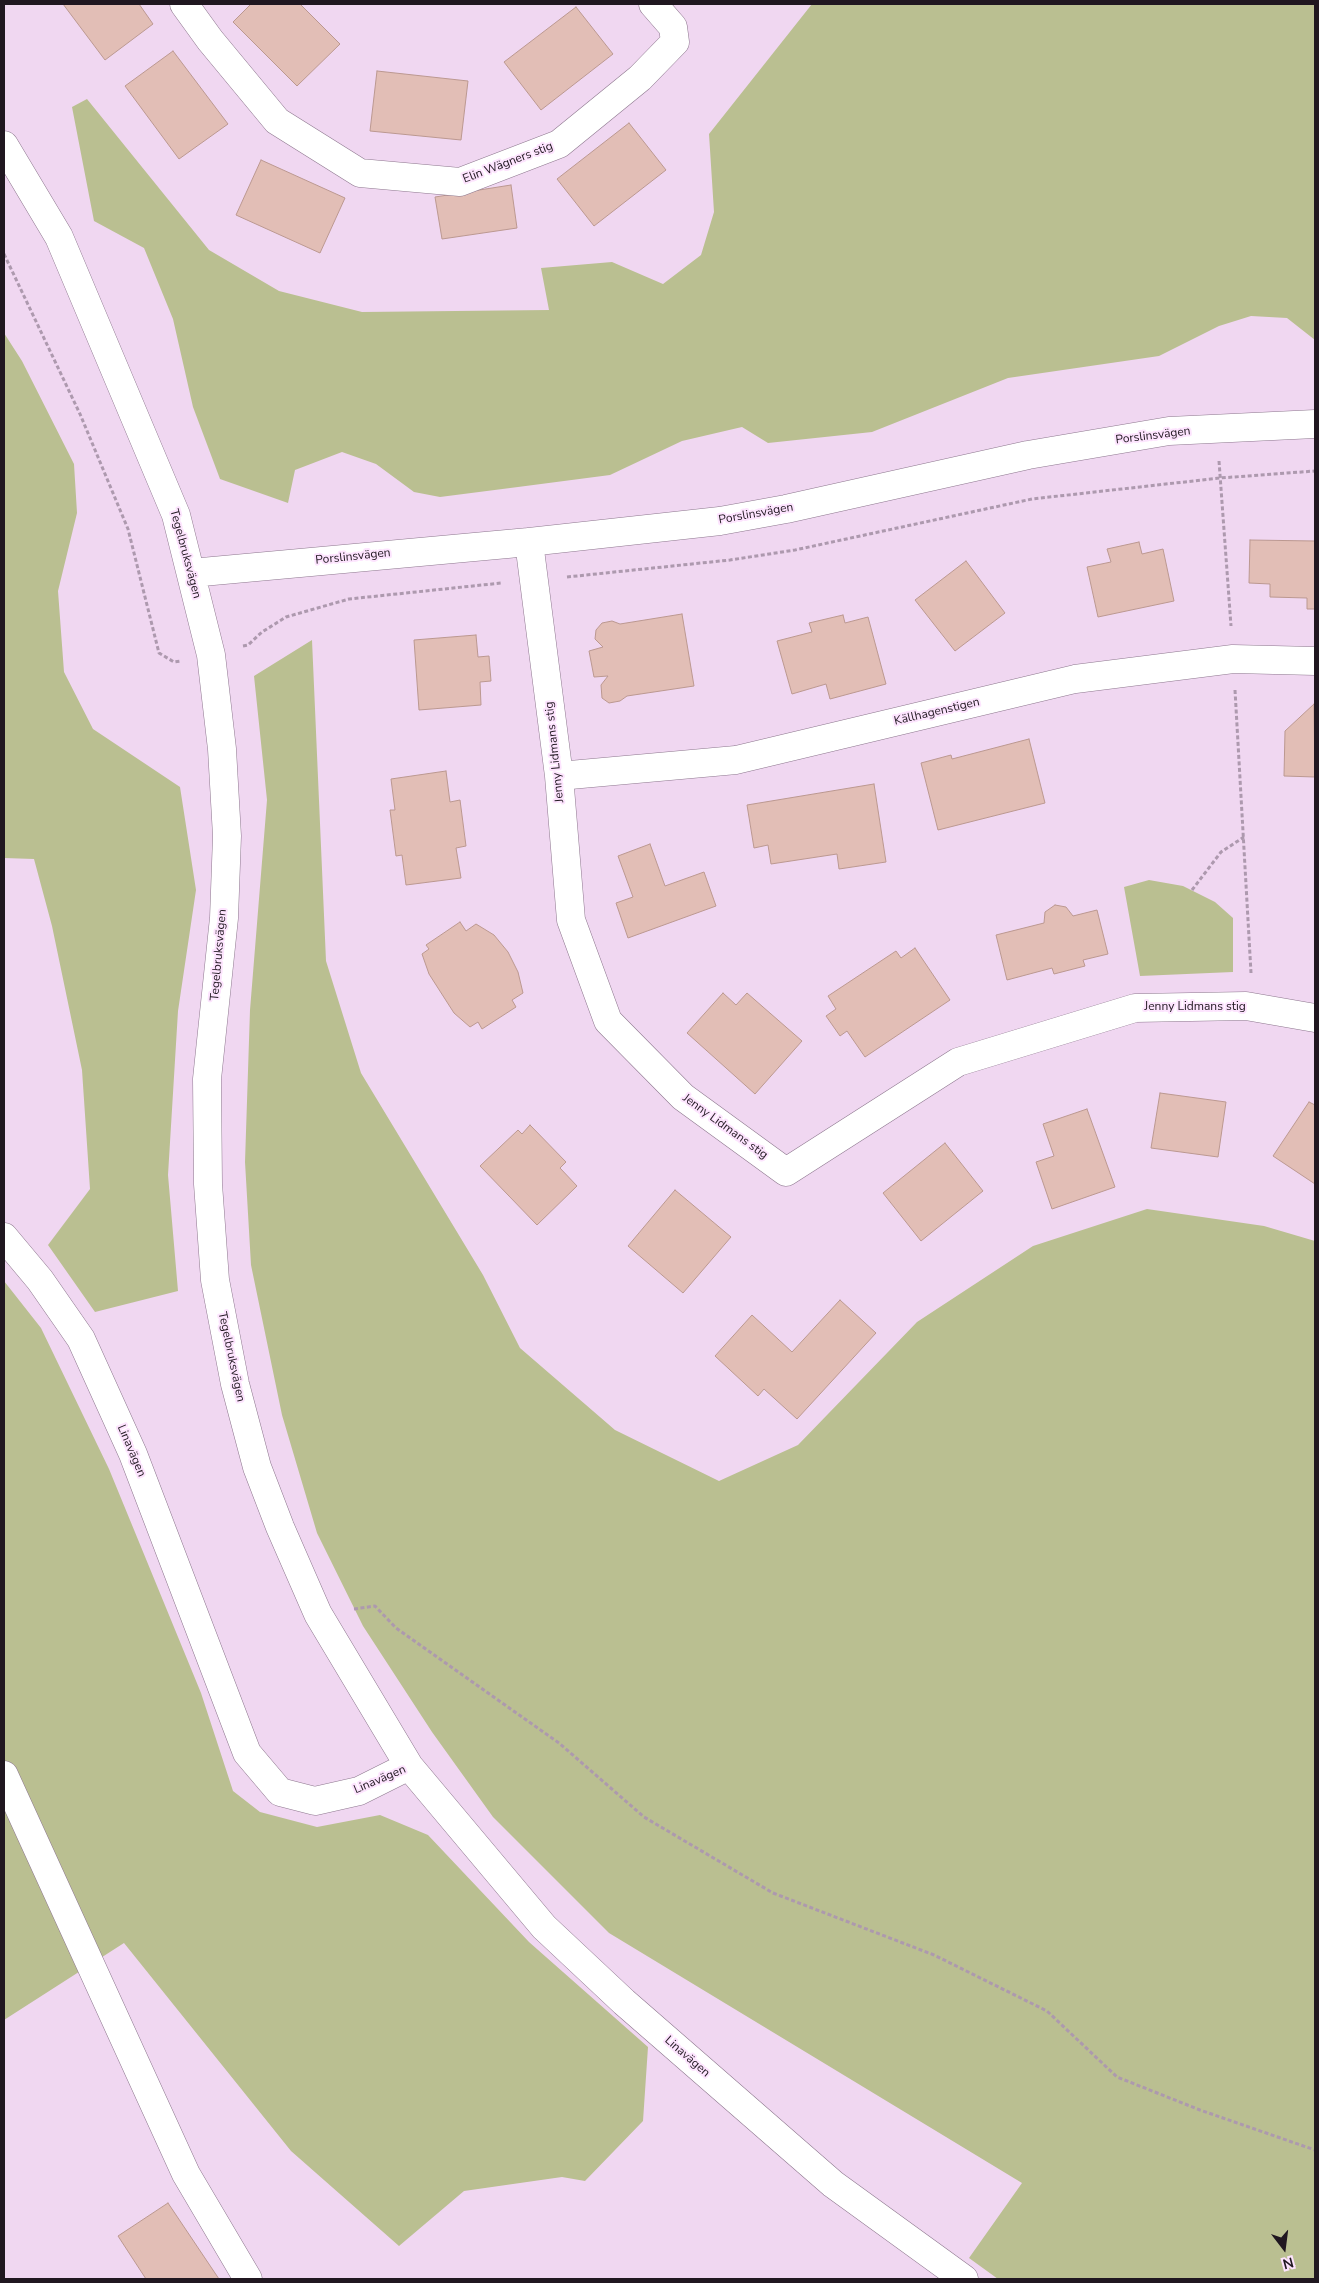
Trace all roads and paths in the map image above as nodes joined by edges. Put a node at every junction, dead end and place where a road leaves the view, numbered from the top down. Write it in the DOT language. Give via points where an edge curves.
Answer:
graph roads {
  1 [pos="184,4"];
  2 [pos="654,4"];
  3 [pos="4,145"];
  4 [pos="4,254"];
  5 [pos="1315,424"];
  6 [pos="1220,478"];
  7 [pos="529,542"];
  8 [pos="190,573"];
  9 [pos="211,655"];
  10 [pos="1233,659"];
  11 [pos="1315,661"];
  12 [pos="559,776"];
  13 [pos="1244,837"];
  14 [pos="1192,890"];
  15 [pos="1246,1006"];
  16 [pos="1315,1018"];
  17 [pos="4,1237"];
  18 [pos="318,1614"];
  19 [pos="409,1766"];
  20 [pos="4,1775"];
  21 [pos="1315,2150"];
  22 [pos="936,2271"];
  23 [pos="248,2279"];
  24 [pos="964,2279"];
  1 -- 2 [label="street, Elin Wägners stig" via="277,121 360,173 460,182 559,144 640,78 674,42 673,27"];
  3 -- 8 [label="street, Tegelbruksvägen" via="59,237 176,515"];
  4 -- 9 [label="path" via="80,414 128,530 159,653 174,662"];
  5 -- 7 [label="street, Porslinsvägen" via="1169,431 1028,455 720,521"];
  6 -- 10 [label="path"];
  7 -- 8 [label="street, Porslinsvägen"];
  7 -- 12 [label="street, Jenny Lidmans stig"];
  8 -- 9 [label="street, Tegelbruksvägen"];
  9 -- 18 [label="street, Tegelbruksvägen" via="222,749 226,836 224,918 207,1079 208,1184 215,1280 235,1384 257,1467"];
  10 -- 11 [label="street, Källhagenstigen"];
  10 -- 12 [label="street, Källhagenstigen" via="1075,679 736,760"];
  10 -- 13 [label="path"];
  12 -- 15 [label="street, Jenny Lidmans stig" via="571,920 608,1021 683,1097 786,1172 958,1062 1135,1008"];
  13 -- 14 [label="path" via="1220,852"];
  13 -- 15 [label="path" via="1252,967"];
  15 -- 16 [label="street, Jenny Lidmans stig"];
  17 -- 19 [label="street, Linavägen" via="40,1280 81,1339 133,1454 247,1753 280,1792 315,1801 359,1791"];
  18 -- 19 [label="street, Tegelbruksvägen"];
  18 -- 21 [label="path" via="375,1606 396,1628 559,1743 644,1817 773,1893 934,1955 1047,2012 1117,2077"];
  19 -- 22 [label="street, Linavägen" via="544,1927 833,2184"];
  20 -- 23 [label="street" via="186,2174"];
  22 -- 24 [label="street, Linavägen"];
}
